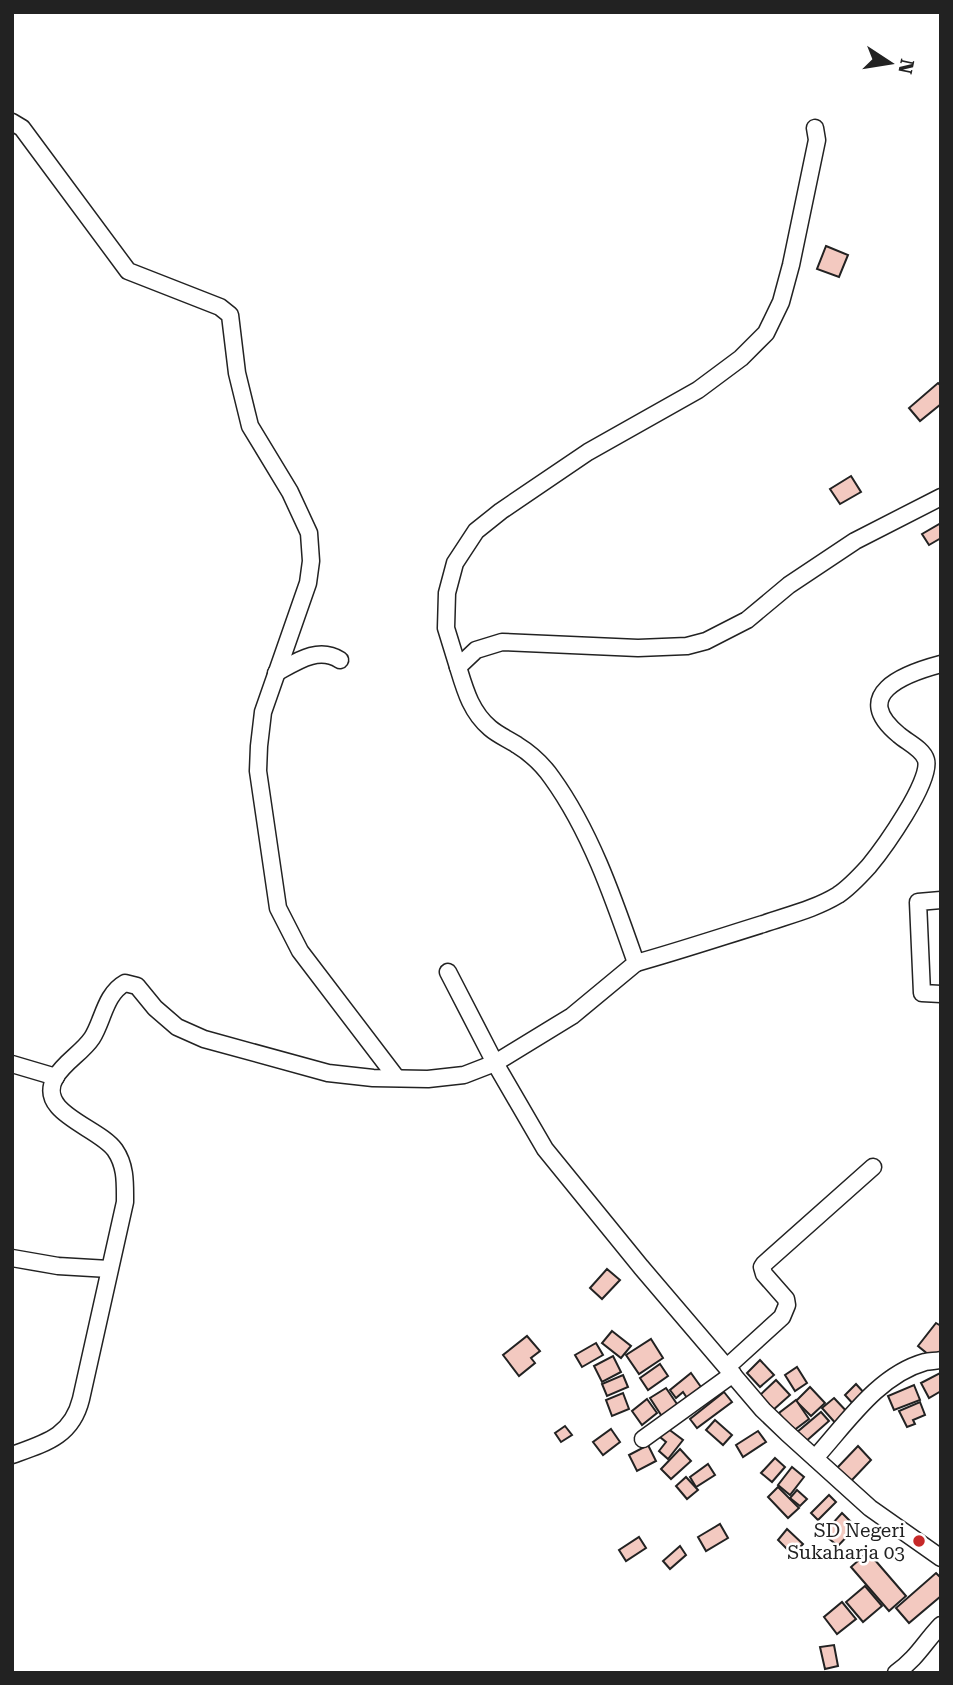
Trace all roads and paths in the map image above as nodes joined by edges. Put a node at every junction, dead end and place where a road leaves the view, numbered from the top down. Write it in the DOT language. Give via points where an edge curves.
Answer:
graph roads {
  1 [pos="12,122"];
  2 [pos="815,128"];
  3 [pos="941,498"];
  4 [pos="340,660"];
  5 [pos="941,664"];
  6 [pos="458,667"];
  7 [pos="276,673"];
  8 [pos="941,900"];
  9 [pos="636,962"];
  10 [pos="448,972"];
  11 [pos="941,994"];
  12 [pos="495,1063"];
  13 [pos="12,1065"];
  14 [pos="55,1077"];
  15 [pos="396,1077"];
  16 [pos="873,1167"];
  17 [pos="12,1258"];
  18 [pos="109,1269"];
  19 [pos="941,1360"];
  20 [pos="730,1370"];
  21 [pos="643,1439"];
  22 [pos="12,1455"];
  23 [pos="815,1458"];
  24 [pos="941,1558"];
  25 [pos="941,1625"];
  26 [pos="896,1673"];
  1 -- 7 [label="street" via="22,128 128,271 230,314 250,426 309,533 308,583"];
  2 -- 6 [label="street" via="817,141 791,265 766,333 698,390 588,452 476,531 455,563 447,593 446,628"];
  3 -- 6 [label="street" via="855,541 747,620 706,641 638,648 502,642 476,650"];
  4 -- 7 [label="street" via="315,655"];
  5 -- 9 [label="street" via="895,682 878,703 883,720 921,752 926,765 902,819 853,883 818,905"];
  6 -- 9 [label="street" via="479,716 544,768 568,804"];
  7 -- 15 [label="street" via="262,712 258,771 278,908 300,951"];
  8 -- 11 [label="street" via="918,902 922,993"];
  9 -- 12 [label="street" via="572,1016"];
  10 -- 12 [label="street"];
  12 -- 15 [label="street" via="445,1078"];
  12 -- 20 [label="street" via="545,1149"];
  13 -- 14 [label="street"];
  14 -- 15 [label="street" via="89,1042 117,989 129,983 167,1020 204,1039 327,1073"];
  14 -- 18 [label="street" via="52,1091 57,1107 103,1137 124,1171 125,1202"];
  16 -- 20 [label="street" via="762,1266 786,1299 786,1311"];
  17 -- 18 [label="street"];
  18 -- 22 [label="street" via="73,1422 53,1439"];
  19 -- 23 [label="street" via="914,1366 887,1382"];
  20 -- 21 [label="street"];
  20 -- 23 [label="street"];
  23 -- 24 [label="street" via="870,1508"];
  25 -- 26 [label="street" via="914,1661"];
}
